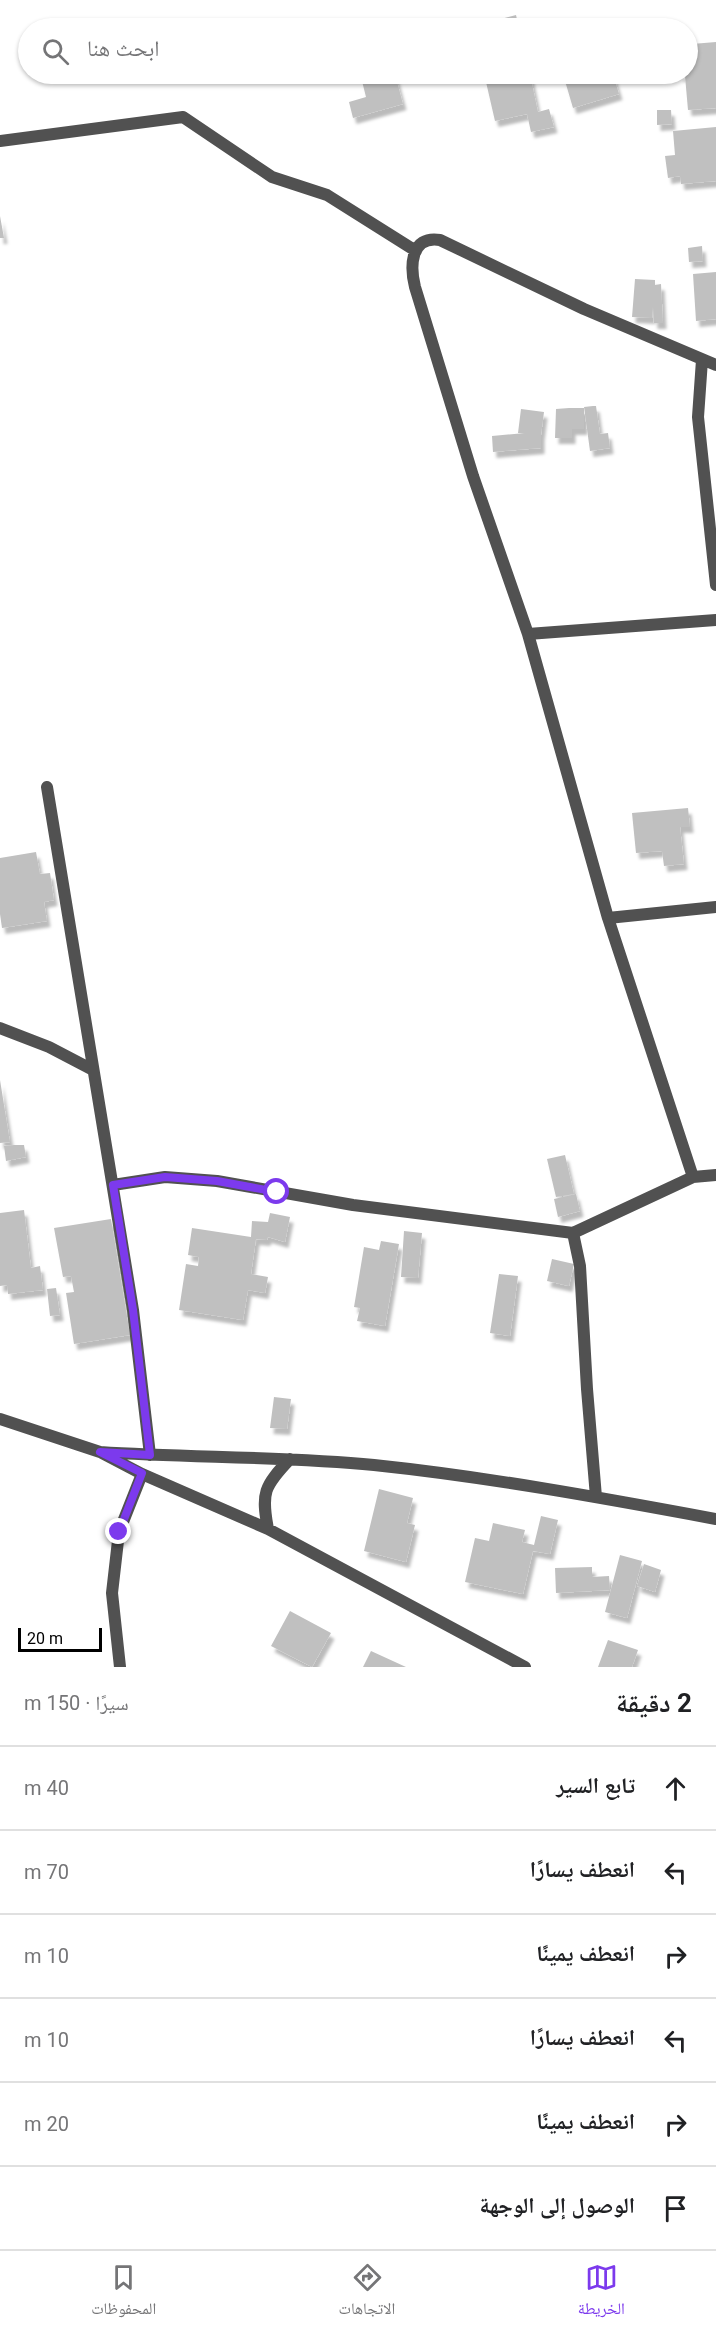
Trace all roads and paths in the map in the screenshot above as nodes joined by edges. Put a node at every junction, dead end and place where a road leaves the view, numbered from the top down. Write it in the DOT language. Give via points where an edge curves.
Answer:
graph roads {
  1 [pos="0,141"];
  2 [pos="416,251"];
  3 [pos="702,360"];
  4 [pos="716,365"];
  5 [pos="716,585"];
  6 [pos="716,620"];
  7 [pos="528,634"];
  8 [pos="47,787"];
  9 [pos="716,907"];
  10 [pos="608,918"];
  11 [pos="0,1028"];
  12 [pos="93,1070"];
  13 [pos="716,1175"];
  14 [pos="693,1177"];
  15 [pos="113,1185"];
  16 [pos="573,1233"];
  17 [pos="0,1419"];
  18 [pos="100,1452"];
  19 [pos="150,1455"];
  20 [pos="290,1459"];
  21 [pos="142,1473"];
  22 [pos="596,1497"];
  23 [pos="716,1519"];
  24 [pos="268,1529"];
  25 [pos="120,1667"];
  26 [pos="525,1667"];
  1 -- 2 [label="street" via="183,117 272,177 327,195"];
  2 -- 3 [label="street" via="431,239 440,240"];
  2 -- 7 [label="street" via="411,260 415,287 473,476"];
  3 -- 4 [label="street"];
  3 -- 5 [label="street" via="698,417"];
  6 -- 7 [label="street"];
  7 -- 10 [label="street"];
  8 -- 12 [label="street"];
  9 -- 10 [label="street"];
  10 -- 14 [label="street"];
  11 -- 12 [label="street"];
  12 -- 15 [label="street"];
  13 -- 14 [label="street"];
  14 -- 16 [label="street"];
  15 -- 16 [label="street" via="165,1177 217,1181 352,1205"];
  15 -- 19 [label="street"];
  16 -- 22 [label="street" via="580,1266"];
  17 -- 18 [label="street"];
  18 -- 19 [label="street"];
  18 -- 21 [label="street"];
  19 -- 20 [label="street"];
  20 -- 22 [label="street" via="373,1465"];
  20 -- 24 [label="street" via="266,1488 263,1504"];
  21 -- 24 [label="street"];
  21 -- 25 [label="street" via="119,1532 112,1593"];
  22 -- 23 [label="street"];
  24 -- 26 [label="street"];
}
